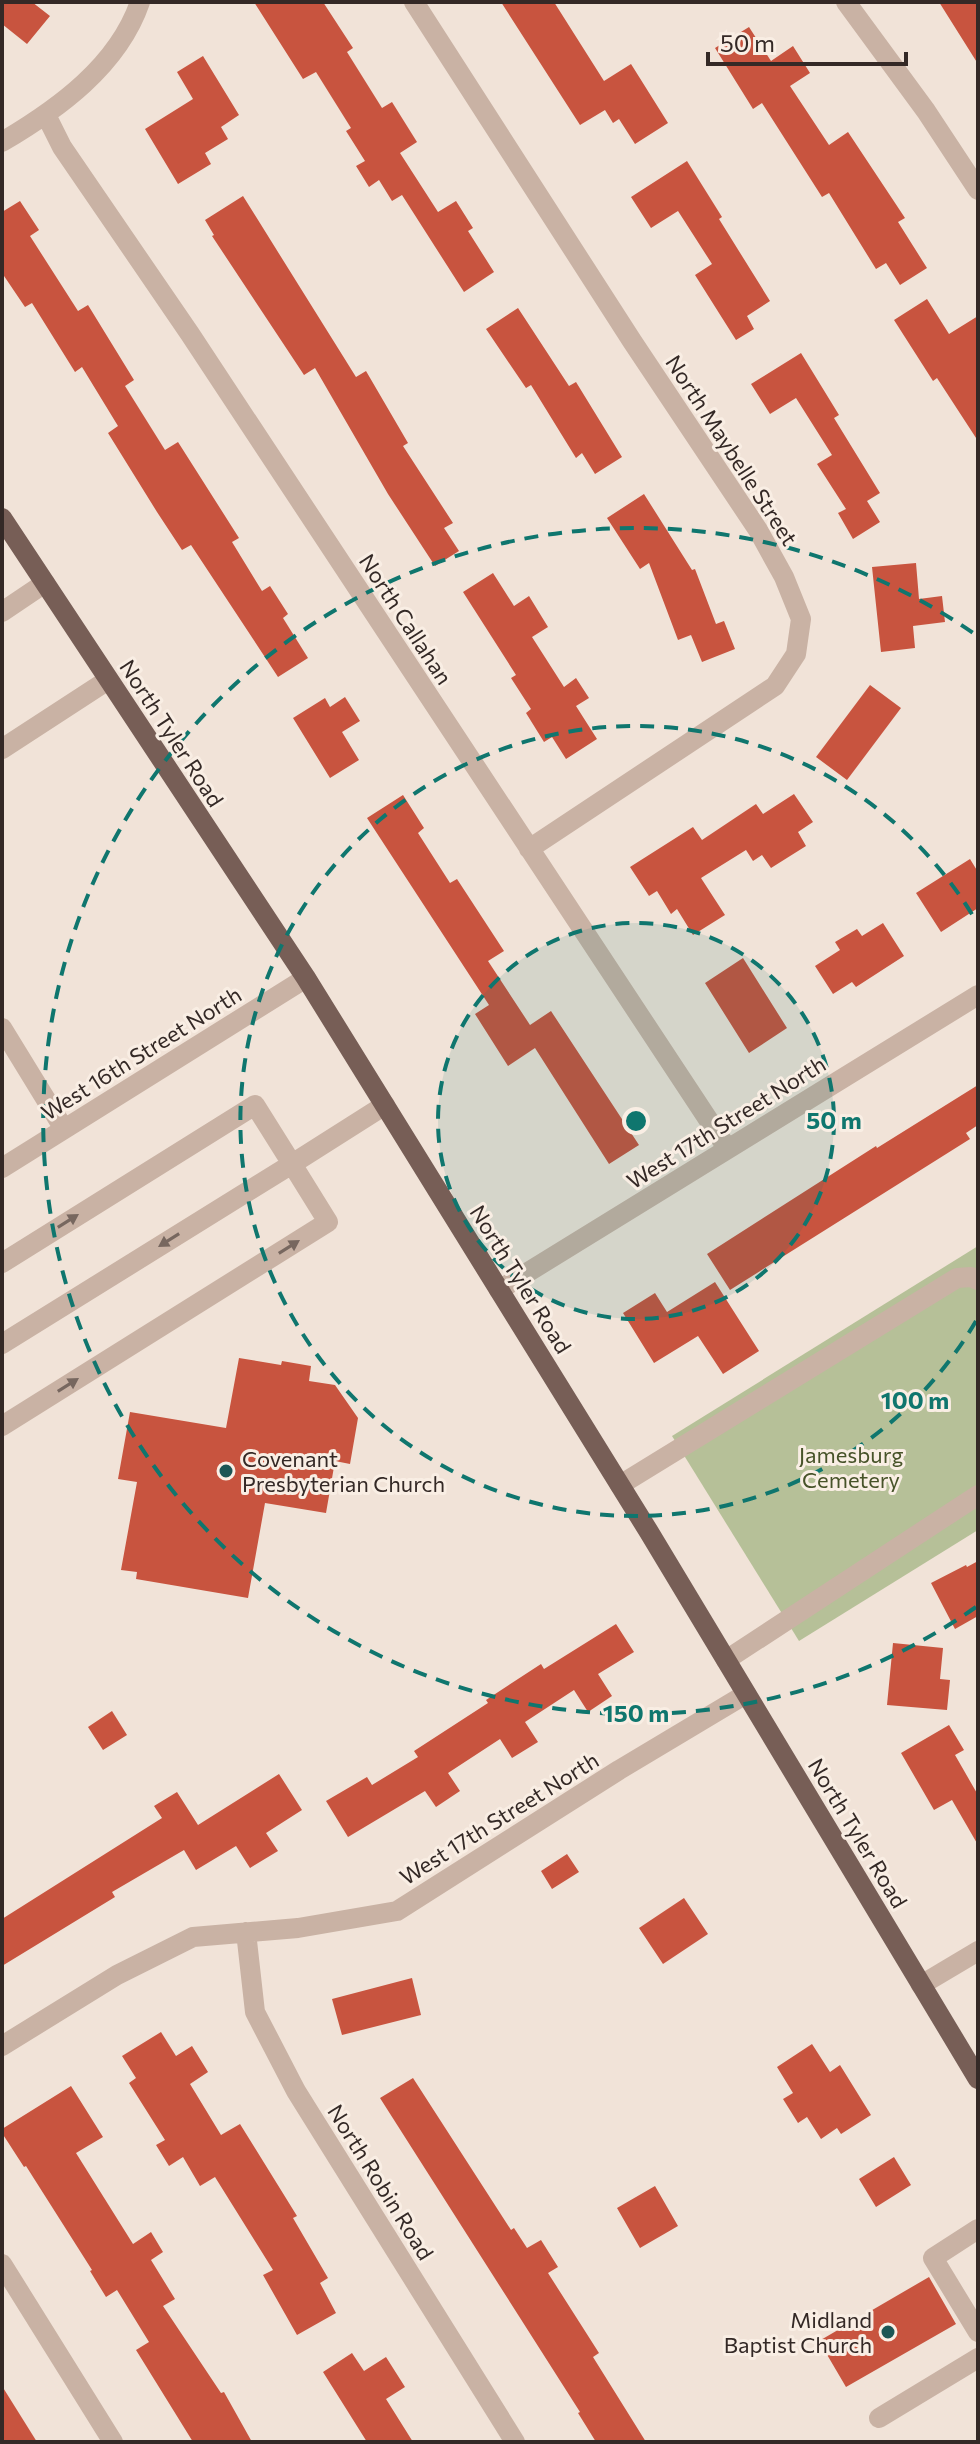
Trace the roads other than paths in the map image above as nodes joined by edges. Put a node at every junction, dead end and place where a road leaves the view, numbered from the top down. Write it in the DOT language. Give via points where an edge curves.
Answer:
graph roads {
  1 [pos="140,2"];
  2 [pos="414,2"];
  3 [pos="846,2"];
  4 [pos="46,115"];
  5 [pos="2,142"];
  6 [pos="978,190"];
  7 [pos="2,518"];
  8 [pos="45,583"];
  9 [pos="2,612"];
  10 [pos="108,680"];
  11 [pos="2,749"];
  12 [pos="529,849"];
  13 [pos="306,978"];
  14 [pos="978,995"];
  15 [pos="2,1028"];
  16 [pos="385,1105"];
  17 [pos="64,1129"];
  18 [pos="727,1148"];
  19 [pos="292,1164"];
  20 [pos="2,1168"];
  21 [pos="2,1263"];
  22 [pos="978,1280"];
  23 [pos="499,1290"];
  24 [pos="2,1344"];
  25 [pos="2,1426"];
  26 [pos="620,1485"];
  27 [pos="978,1495"];
  28 [pos="726,1660"];
  29 [pos="746,1694"];
  30 [pos="246,1932"];
  31 [pos="978,1951"];
  32 [pos="921,1985"];
  33 [pos="2,2046"];
  34 [pos="978,2079"];
  35 [pos="978,2229"];
  36 [pos="2,2264"];
  37 [pos="978,2332"];
  38 [pos="978,2358"];
  39 [pos="879,2418"];
  40 [pos="113,2442"];
  41 [pos="515,2442"];
  1 -- 4 [label="street" via="113,51"];
  2 -- 12 [label="street, North Maybelle Street" via="758,530 801,619 796,654 775,686"];
  3 -- 6 [label="street"];
  4 -- 5 [label="street"];
  4 -- 12 [label="street, North Callahan" via="62,147"];
  7 -- 8 [label="main road, North Tyler Road"];
  8 -- 9 [label="street"];
  8 -- 10 [label="main road, North Tyler Road"];
  10 -- 11 [label="street"];
  10 -- 13 [label="main road, North Tyler Road"];
  12 -- 18 [label="street, North Callahan"];
  13 -- 16 [label="main road, North Tyler Road"];
  13 -- 17 [label="street, West 16th Street North"];
  14 -- 18 [label="street, West 17th Street North"];
  15 -- 17 [label="street"];
  16 -- 19 [label="street"];
  16 -- 23 [label="main road, North Tyler Road"];
  17 -- 20 [label="street, West 16th Street North"];
  18 -- 23 [label="street, West 17th Street North"];
  21 -- 19 [label="street, one-way" via="255,1105"];
  19 -- 24 [label="street, one-way"];
  25 -- 19 [label="street, one-way" via="328,1222"];
  22 -- 26 [label="street" via="957,1278"];
  23 -- 26 [label="main road, North Tyler Road"];
  26 -- 28 [label="main road, North Tyler Road"];
  27 -- 28 [label="street"];
  28 -- 29 [label="main road, North Tyler Road"];
  29 -- 30 [label="street, West 17th Street North" via="397,1911"];
  29 -- 32 [label="main road, North Tyler Road"];
  30 -- 33 [label="street, West 17th Street North" via="193,1937 117,1975"];
  30 -- 41 [label="street, North Robin Road" via="255,2012 296,2091"];
  31 -- 32 [label="street"];
  32 -- 34 [label="main road, North Tyler Road"];
  35 -- 37 [label="street" via="933,2258"];
  36 -- 40 [label="street"];
  38 -- 39 [label="street"];
}
